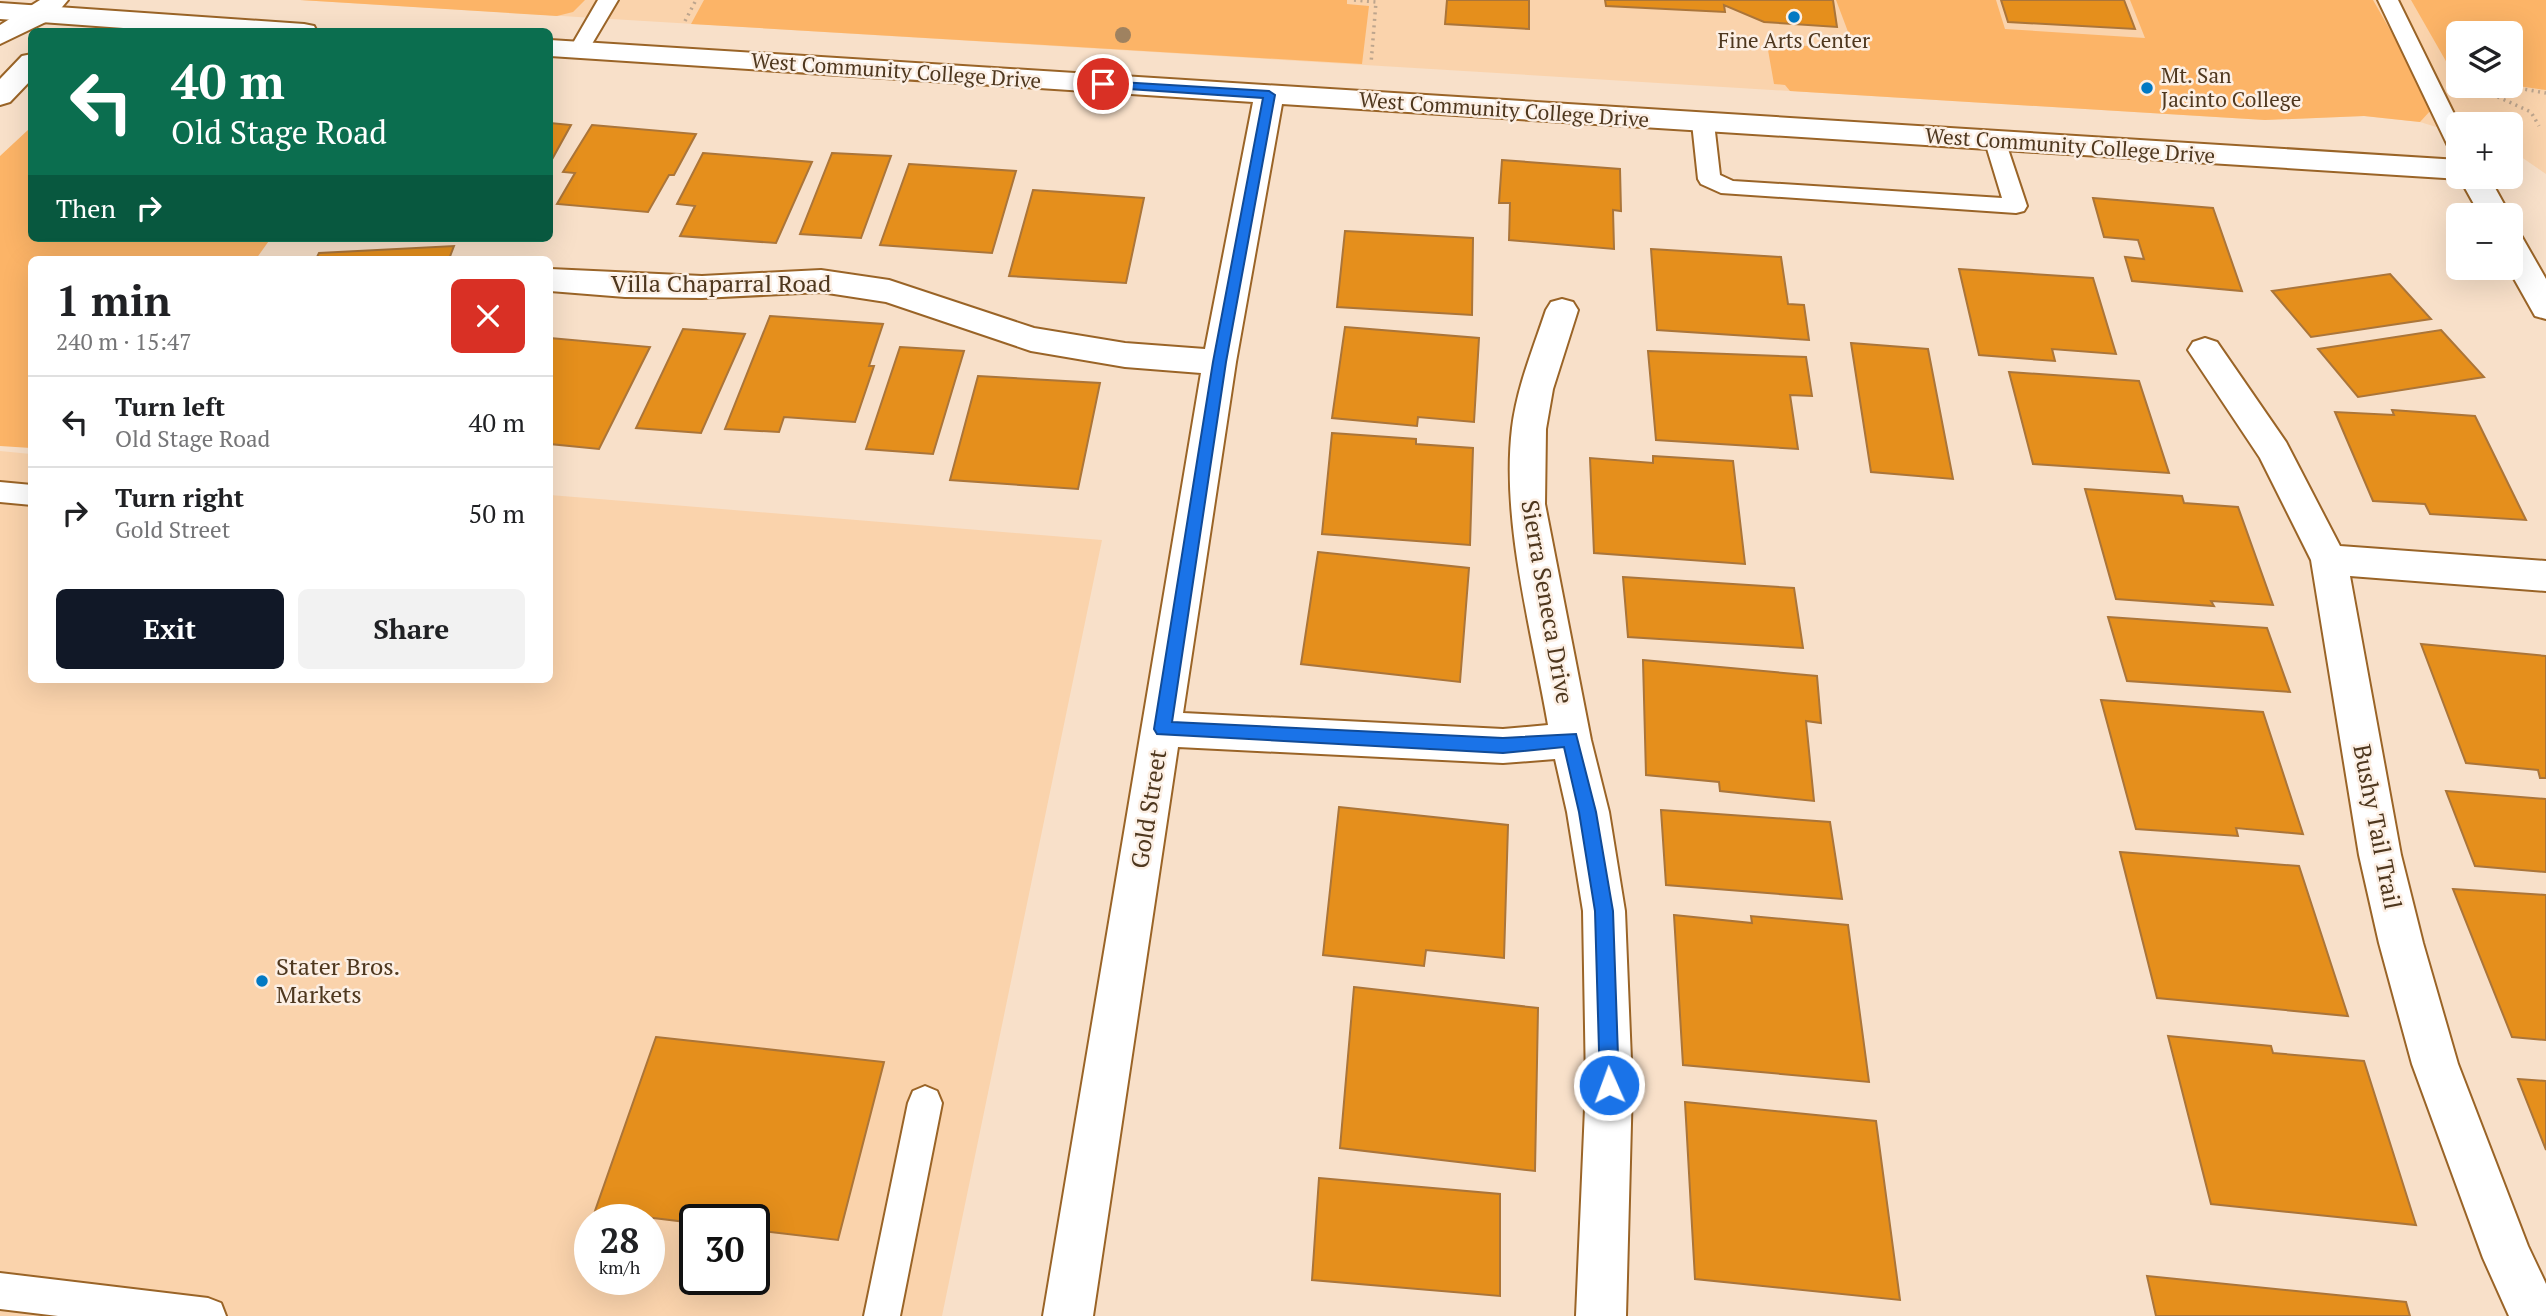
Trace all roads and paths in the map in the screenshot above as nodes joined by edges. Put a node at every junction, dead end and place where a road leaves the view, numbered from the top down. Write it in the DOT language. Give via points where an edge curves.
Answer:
graph roads {
  1 [pos="608,0"];
  2 [pos="696,0"];
  3 [pos="1354,0"];
  4 [pos="2388,0"];
  5 [pos="0,10"];
  6 [pos="45,15"];
  7 [pos="682,26"];
  8 [pos="243,28"];
  9 [pos="0,36"];
  10 [pos="553,48"];
  11 [pos="579,50"];
  12 [pos="28,66"];
  13 [pos="1371,68"];
  14 [pos="2523,89"];
  15 [pos="2546,93"];
  16 [pos="1269,95"];
  17 [pos="0,96"];
  18 [pos="2500,98"];
  19 [pos="2446,119"];
  20 [pos="1703,123"];
  21 [pos="2539,126"];
  22 [pos="1996,142"];
  23 [pos="2446,169"];
  24 [pos="2523,267"];
  25 [pos="553,280"];
  26 [pos="2546,308"];
  27 [pos="1562,310"];
  28 [pos="2205,350"];
  29 [pos="1219,362"];
  30 [pos="0,492"];
  31 [pos="28,495"];
  32 [pos="2329,560"];
  33 [pos="2546,576"];
  34 [pos="1162,729"];
  35 [pos="1571,740"];
  36 [pos="925,1103"];
  37 [pos="0,1291"];
  38 [pos="208,1316"];
  39 [pos="882,1316"];
  40 [pos="1068,1316"];
  41 [pos="1601,1316"];
  42 [pos="2535,1316"];
  1 -- 11 [label="lane"];
  2 -- 7 [label="path"];
  3 -- 13 [label="path" via="1376,2"];
  4 -- 19 [label="lane"];
  5 -- 6 [label="street"];
  6 -- 8 [label="street"];
  6 -- 9 [label="street"];
  10 -- 11 [label="street, West Community College Drive"];
  11 -- 16 [label="street, West Community College Drive"];
  12 -- 17 [label="street"];
  14 -- 15 [label="path"];
  16 -- 20 [label="street, West Community College Drive"];
  16 -- 29 [label="street, Gold Street"];
  18 -- 21 [label="path" via="2531,112"];
  20 -- 22 [label="street, West Community College Drive"];
  20 -- 22 [label="lane" via="1709,180 1729,188 2016,206"];
  22 -- 23 [label="street, West Community College Drive"];
  24 -- 26 [label="street"];
  25 -- 29 [label="street, Villa Chaparral Road" via="677,287 821,281 889,291 1031,339 1125,355"];
  27 -- 35 [label="street, Sierra Seneca Drive" via="1536,389 1529,429 1527,504"];
  28 -- 32 [label="street, Bushy Tail Trail" via="2274,451"];
  29 -- 34 [label="street, Gold Street"];
  30 -- 31 [label="lane"];
  32 -- 33 [label="street"];
  32 -- 42 [label="street, Bushy Tail Trail" via="2380,855 2401,943 2435,1064 2508,1258"];
  34 -- 35 [label="street" via="1503,746"];
  34 -- 40 [label="street, Gold Street"];
  35 -- 41 [label="street, Sierra Seneca Drive" via="1604,911 1609,1085"];
  36 -- 39 [label="lane"];
  37 -- 38 [label="lane"];
}
